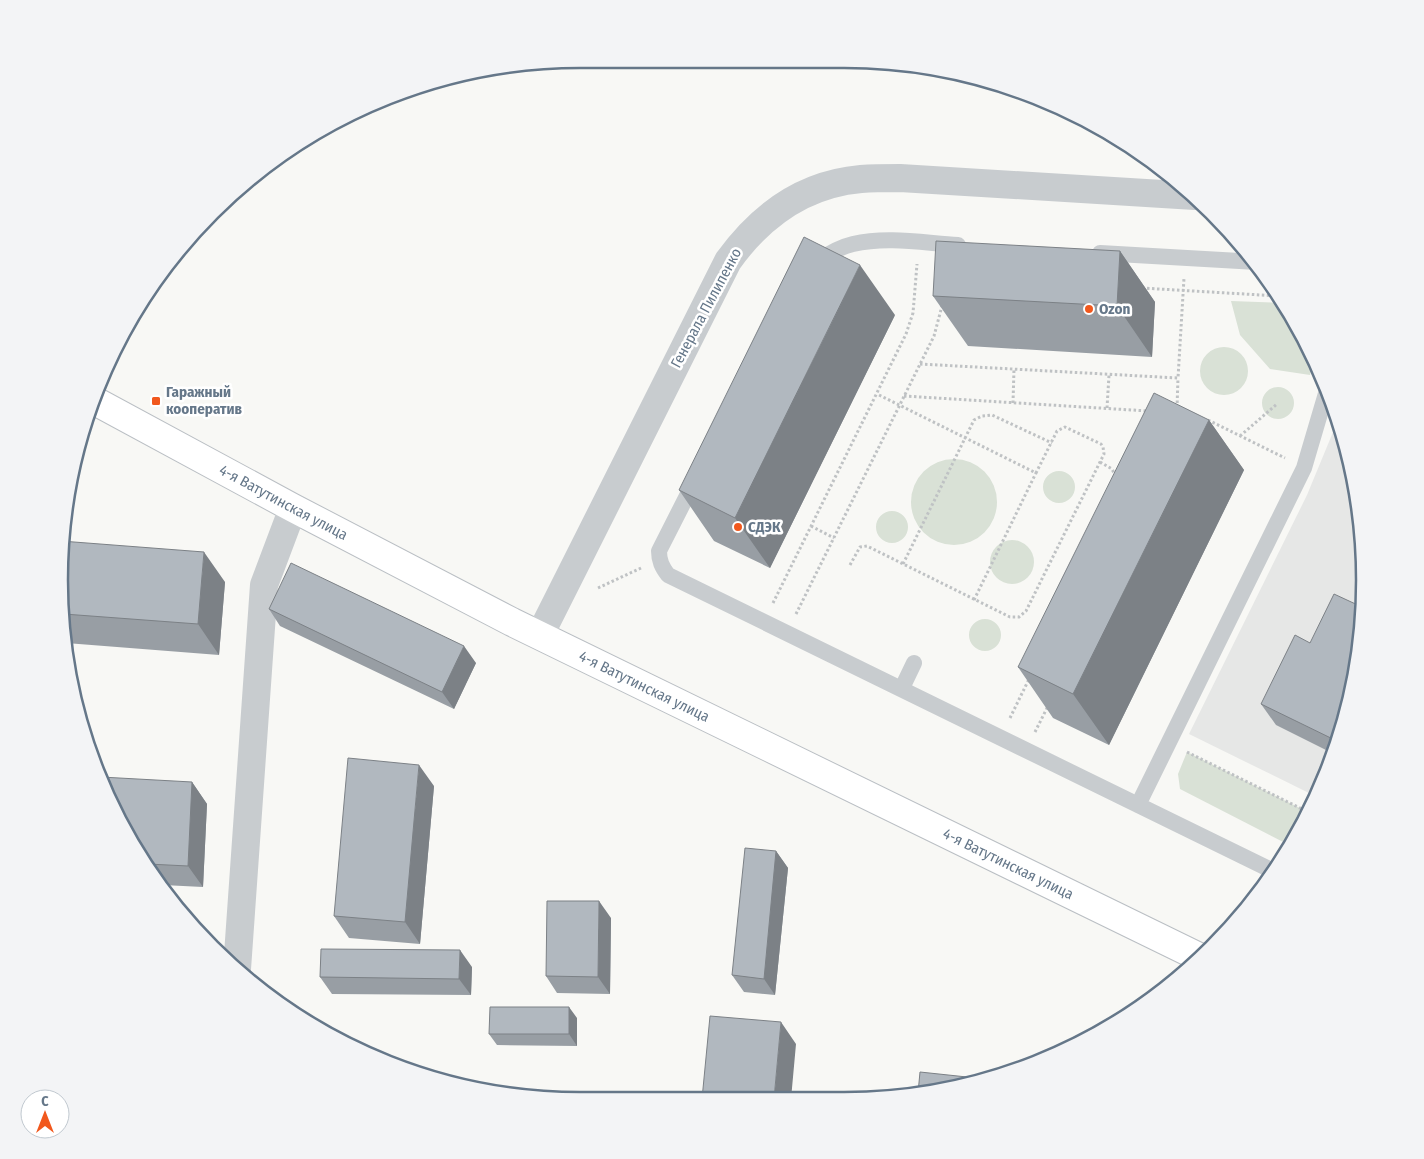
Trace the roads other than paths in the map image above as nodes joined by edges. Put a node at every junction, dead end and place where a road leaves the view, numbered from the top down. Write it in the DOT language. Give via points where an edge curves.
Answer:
graph roads {
  1 [pos="1182,195"];
  2 [pos="976,246"];
  3 [pos="1085,252"];
  4 [pos="1245,261"];
  5 [pos="802,274"];
  6 [pos="1324,401"];
  7 [pos="99,403"];
  8 [pos="703,463"];
  9 [pos="293,508"];
  10 [pos="540,635"];
  11 [pos="914,663"];
  12 [pos="902,688"];
  13 [pos="1138,805"];
  14 [pos="1267,868"];
  15 [pos="1193,954"];
  16 [pos="238,960"];
  1 -- 10 [label="street, Генерала Пилипенко" via="900,178 860,179 822,187 776,210 743,241 728,261"];
  2 -- 5 [label="lane" via="885,241 853,244 826,255"];
  3 -- 4 [label="lane"];
  6 -- 13 [label="lane" via="1304,468"];
  7 -- 9 [label="street, 4-я Ватутинская улица"];
  8 -- 12 [label="lane" via="659,551 659,559 668,575"];
  9 -- 10 [label="street, 4-я Ватутинская улица"];
  9 -- 16 [label="street" via="264,585"];
  10 -- 15 [label="street, 4-я Ватутинская улица"];
  11 -- 12 [label="lane"];
  12 -- 13 [label="lane"];
  13 -- 14 [label="lane"];
}
